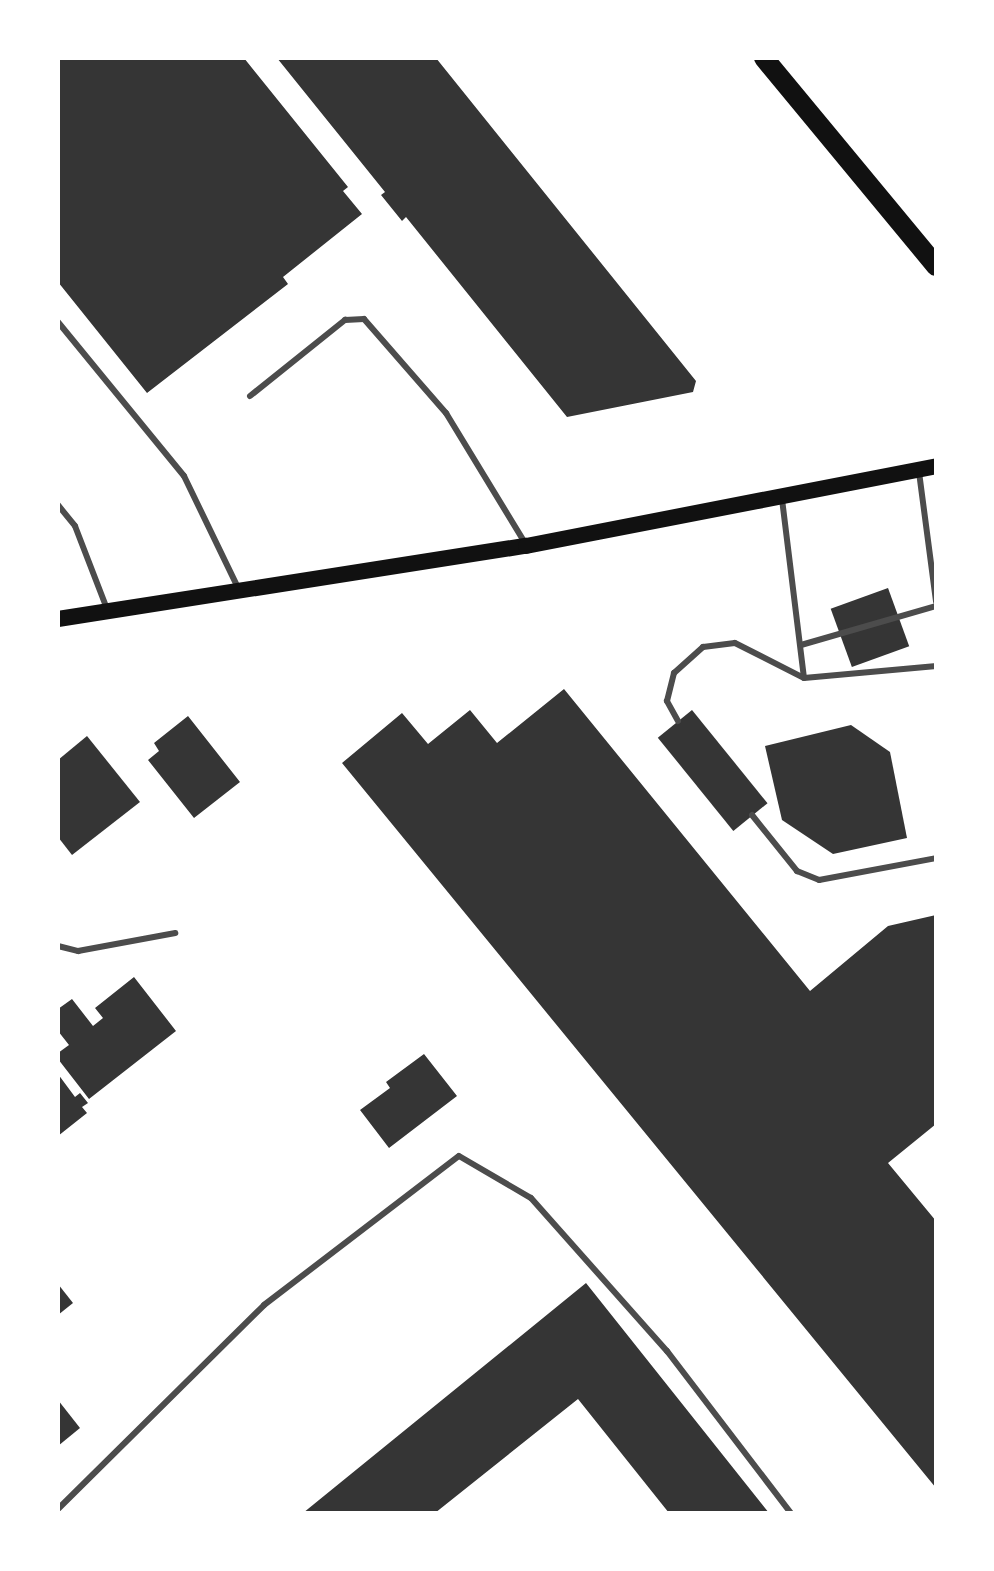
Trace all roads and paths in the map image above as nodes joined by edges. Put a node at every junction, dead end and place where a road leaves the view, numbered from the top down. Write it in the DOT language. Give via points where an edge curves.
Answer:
graph roads {
  1 [pos="764,58"];
  2 [pos="936,266"];
  3 [pos="58,322"];
  4 [pos="250,396"];
  5 [pos="936,466"];
  6 [pos="918,469"];
  7 [pos="782,496"];
  8 [pos="58,505"];
  9 [pos="526,546"];
  10 [pos="239,590"];
  11 [pos="936,604"];
  12 [pos="107,609"];
  13 [pos="58,619"];
  14 [pos="801,645"];
  15 [pos="936,666"];
  16 [pos="804,678"];
  17 [pos="678,721"];
  18 [pos="752,815"];
  19 [pos="936,858"];
  20 [pos="175,933"];
  21 [pos="58,946"];
  22 [pos="58,1509"];
  23 [pos="791,1513"];
  1 -- 2 [label="main road"];
  3 -- 10 [label="lane" via="184,476"];
  4 -- 9 [label="lane" via="345,320 364,319 446,413"];
  5 -- 6 [label="main road"];
  6 -- 7 [label="main road"];
  6 -- 11 [label="lane"];
  7 -- 9 [label="main road"];
  7 -- 14 [label="lane"];
  8 -- 12 [label="lane" via="75,526"];
  9 -- 10 [label="main road"];
  10 -- 12 [label="main road"];
  11 -- 14 [label="lane"];
  12 -- 13 [label="main road"];
  14 -- 16 [label="lane"];
  15 -- 16 [label="lane"];
  16 -- 17 [label="lane" via="735,643 703,647 674,673 667,701"];
  18 -- 19 [label="lane" via="797,871 819,880"];
  20 -- 21 [label="lane" via="78,951"];
  22 -- 23 [label="lane" via="264,1305 459,1156 531,1198 667,1351"];
}
